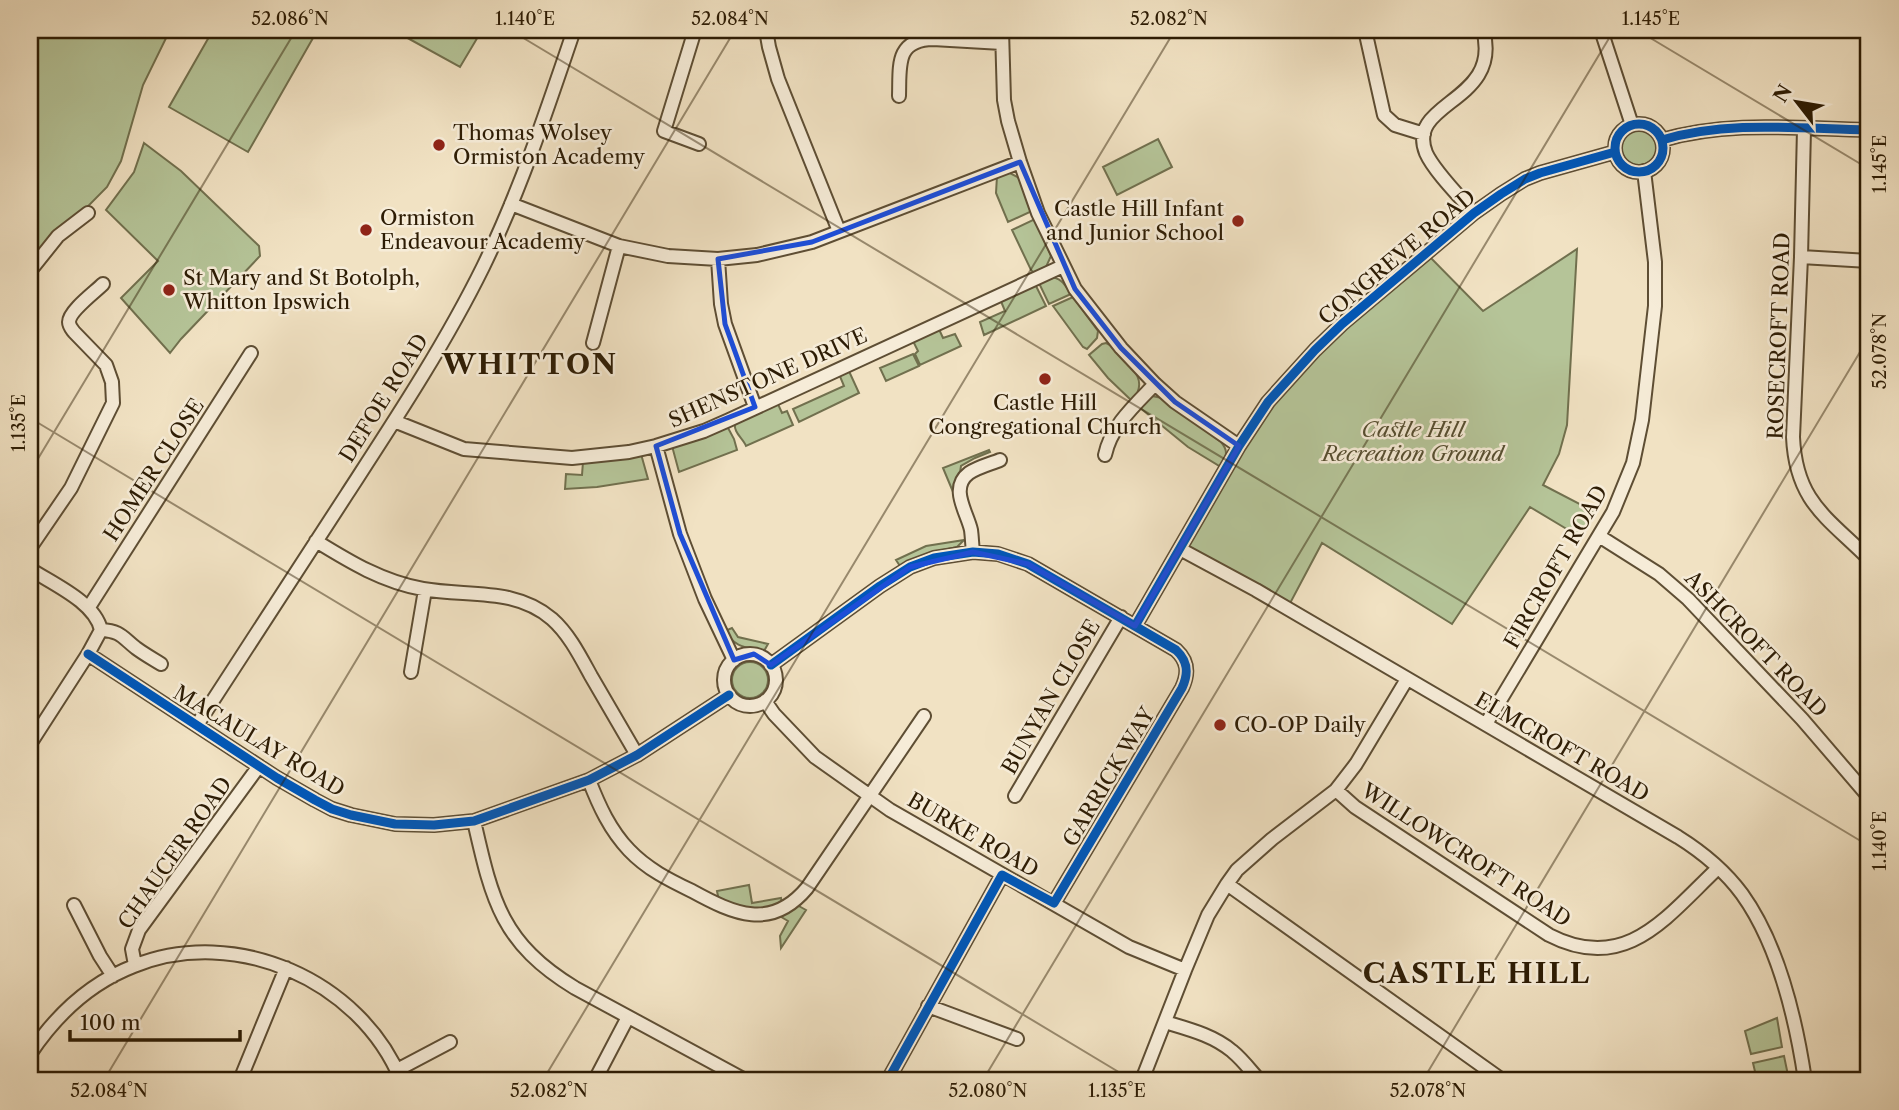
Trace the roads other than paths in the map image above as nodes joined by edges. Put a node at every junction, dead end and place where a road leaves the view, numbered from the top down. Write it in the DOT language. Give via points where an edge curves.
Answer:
graph roads {
  1 [pos="574,30"];
  2 [pos="695,30"];
  3 [pos="766,30"];
  4 [pos="1002,30"];
  5 [pos="1365,30"];
  6 [pos="1483,30"];
  7 [pos="1601,30"];
  8 [pos="1002,43"];
  9 [pos="899,96"];
  10 [pos="1632,125"];
  11 [pos="1804,129"];
  12 [pos="1869,130"];
  13 [pos="1424,134"];
  14 [pos="1662,140"];
  15 [pos="699,144"];
  16 [pos="1615,152"];
  17 [pos="1020,162"];
  18 [pos="1644,171"];
  19 [pos="511,204"];
  20 [pos="88,213"];
  21 [pos="1474,213"];
  22 [pos="839,231"];
  23 [pos="619,246"];
  24 [pos="1801,257"];
  25 [pos="718,259"];
  26 [pos="1869,261"];
  27 [pos="1063,266"];
  28 [pos="30,271"];
  29 [pos="103,284"];
  30 [pos="593,343"];
  31 [pos="251,353"];
  32 [pos="1155,384"];
  33 [pos="755,407"];
  34 [pos="394,421"];
  35 [pos="656,446"];
  36 [pos="1239,446"];
  37 [pos="1105,455"];
  38 [pos="1000,460"];
  39 [pos="1599,536"];
  40 [pos="316,541"];
  41 [pos="30,548"];
  42 [pos="1180,549"];
  43 [pos="973,552"];
  44 [pos="1869,559"];
  45 [pos="30,569"];
  46 [pos="425,590"];
  47 [pos="89,607"];
  48 [pos="1121,617"];
  49 [pos="1135,626"];
  50 [pos="101,630"];
  51 [pos="88,654"];
  52 [pos="734,660"];
  53 [pos="161,664"];
  54 [pos="771,665"];
  55 [pos="411,672"];
  56 [pos="1407,679"];
  57 [pos="729,695"];
  58 [pos="765,701"];
  59 [pos="924,716"];
  60 [pos="197,724"];
  61 [pos="1486,724"];
  62 [pos="30,744"];
  63 [pos="637,755"];
  64 [pos="259,766"];
  65 [pos="589,780"];
  66 [pos="1336,790"];
  67 [pos="869,796"];
  68 [pos="1015,796"];
  69 [pos="1869,797"];
  70 [pos="474,821"];
  71 [pos="1718,867"];
  72 [pos="1002,874"];
  73 [pos="1227,884"];
  74 [pos="1054,903"];
  75 [pos="74,905"];
  76 [pos="135,965"];
  77 [pos="286,968"];
  78 [pos="1185,970"];
  79 [pos="113,976"];
  80 [pos="928,1006"];
  81 [pos="628,1017"];
  82 [pos="1165,1022"];
  83 [pos="1017,1039"];
  84 [pos="450,1042"];
  85 [pos="30,1054"];
  86 [pos="399,1075"];
  87 [pos="240,1080"];
  88 [pos="595,1080"];
  89 [pos="745,1080"];
  90 [pos="888,1080"];
  91 [pos="1142,1080"];
  92 [pos="1259,1080"];
  93 [pos="1503,1080"];
  94 [pos="1805,1080"];
  1 -- 19 [label="street, DEFOE ROAD"];
  2 -- 15 [label="street" via="664,131"];
  3 -- 22 [label="street" via="778,79"];
  4 -- 8 [label="street"];
  5 -- 13 [label="street" via="1384,115 1395,125"];
  6 -- 13 [label="street" via="1487,51 1477,79 1436,114"];
  7 -- 10 [label="street"];
  8 -- 9 [label="street" via="933,39 910,43 901,61"];
  8 -- 17 [label="street" via="1004,100"];
  10 -- 14 [label="street" via="1650,126"];
  10 -- 16 [label="street" via="1620,132"];
  11 -- 12 [label="street"];
  11 -- 14 [label="street" via="1740,127"];
  11 -- 24 [label="street, ROSECROFT ROAD"];
  13 -- 21 [label="street" via="1432,163"];
  14 -- 18 [label="street" via="1660,160"];
  16 -- 18 [label="street" via="1625,168"];
  16 -- 21 [label="street, CONGREVE ROAD" via="1525,179"];
  17 -- 22 [label="street"];
  17 -- 27 [label="street"];
  18 -- 39 [label="street, FIRCROFT ROAD" via="1653,241 1654,326 1638,446 1629,476"];
  19 -- 23 [label="street"];
  19 -- 34 [label="street, DEFOE ROAD" via="458,315"];
  20 -- 28 [label="street" via="58,236"];
  21 -- 36 [label="street, CONGREVE ROAD" via="1342,324 1268,402"];
  22 -- 25 [label="street" via="796,247"];
  23 -- 25 [label="street" via="668,256"];
  23 -- 30 [label="street"];
  24 -- 26 [label="street"];
  24 -- 44 [label="street, ROSECROFT ROAD" via="1793,437 1796,465 1813,504"];
  25 -- 33 [label="street" via="725,324"];
  27 -- 32 [label="street" via="1093,314"];
  27 -- 33 [label="street, SHENSTONE DRIVE"];
  29 -- 41 [label="street" via="69,319 74,332 106,365 113,403 71,488"];
  31 -- 47 [label="street, HOMER CLOSE"];
  32 -- 36 [label="street"];
  32 -- 37 [label="street" via="1127,414"];
  33 -- 35 [label="street, SHENSTONE DRIVE" via="704,431"];
  34 -- 35 [label="street, SHENSTONE DRIVE" via="464,449 557,458"];
  34 -- 40 [label="street, DEFOE ROAD"];
  35 -- 52 [label="street" via="680,534"];
  36 -- 42 [label="street, CONGREVE ROAD"];
  38 -- 43 [label="street" via="973,471 961,484"];
  39 -- 61 [label="street, FIRCROFT ROAD"];
  39 -- 69 [label="street, ASHCROFT ROAD" via="1659,574 1688,599"];
  40 -- 46 [label="street" via="372,574"];
  40 -- 60 [label="street, DEFOE ROAD"];
  42 -- 49 [label="street, CONGREVE ROAD"];
  42 -- 56 [label="street, ELMCROFT ROAD"];
  43 -- 48 [label="street" via="1028,564"];
  43 -- 54 [label="street" via="910,567"];
  45 -- 47 [label="street"];
  46 -- 55 [label="street"];
  46 -- 63 [label="street" via="501,596 546,614 568,638"];
  47 -- 50 [label="street"];
  48 -- 49 [label="street"];
  48 -- 68 [label="street, BUNYAN CLOSE"];
  49 -- 74 [label="street, GARRICK WAY" via="1182,656 1186,678"];
  50 -- 51 [label="street"];
  50 -- 53 [label="street, MACAULAY ROAD" via="126,637"];
  51 -- 60 [label="street, MACAULAY ROAD"];
  51 -- 62 [label="street"];
  52 -- 54 [label="street" via="754,654"];
  52 -- 57 [label="street" via="724,680"];
  54 -- 58 [label="street" via="776,678"];
  56 -- 61 [label="street, ELMCROFT ROAD"];
  56 -- 66 [label="street"];
  57 -- 58 [label="street" via="742,705"];
  57 -- 63 [label="street, MACAULAY ROAD"];
  58 -- 67 [label="street, BURKE ROAD" via="815,757"];
  59 -- 67 [label="street"];
  60 -- 64 [label="street, MACAULAY ROAD"];
  61 -- 71 [label="street, ELMCROFT ROAD" via="1678,837"];
  63 -- 65 [label="street, MACAULAY ROAD"];
  64 -- 70 [label="street, MACAULAY ROAD" via="351,816 417,825"];
  64 -- 76 [label="street, CHAUCER ROAD" via="139,930 132,949"];
  65 -- 67 [label="street" via="610,825 645,864 719,906 755,915 778,911 802,894"];
  65 -- 70 [label="street, MACAULAY ROAD"];
  66 -- 71 [label="street, WILLOWCROFT ROAD" via="1549,935 1576,946 1622,945 1644,935"];
  66 -- 73 [label="street" via="1272,839"];
  67 -- 72 [label="street, BURKE ROAD"];
  70 -- 81 [label="street" via="497,906 514,936 551,973"];
  71 -- 94 [label="street, ELMCROFT ROAD" via="1750,908 1781,976"];
  72 -- 74 [label="street, BURKE ROAD"];
  72 -- 80 [label="street"];
  73 -- 78 [label="street"];
  73 -- 93 [label="street"];
  74 -- 78 [label="street, BURKE ROAD" via="1129,947"];
  75 -- 79 [label="street"];
  76 -- 77 [label="street" via="212,952"];
  76 -- 79 [label="street"];
  77 -- 86 [label="street" via="347,1006 372,1032"];
  77 -- 87 [label="street"];
  78 -- 82 [label="street"];
  79 -- 85 [label="street" via="68,1008"];
  80 -- 83 [label="street"];
  80 -- 90 [label="street"];
  81 -- 88 [label="street"];
  81 -- 89 [label="street"];
  82 -- 91 [label="street"];
  82 -- 92 [label="street" via="1222,1043"];
  84 -- 86 [label="street"];
}
